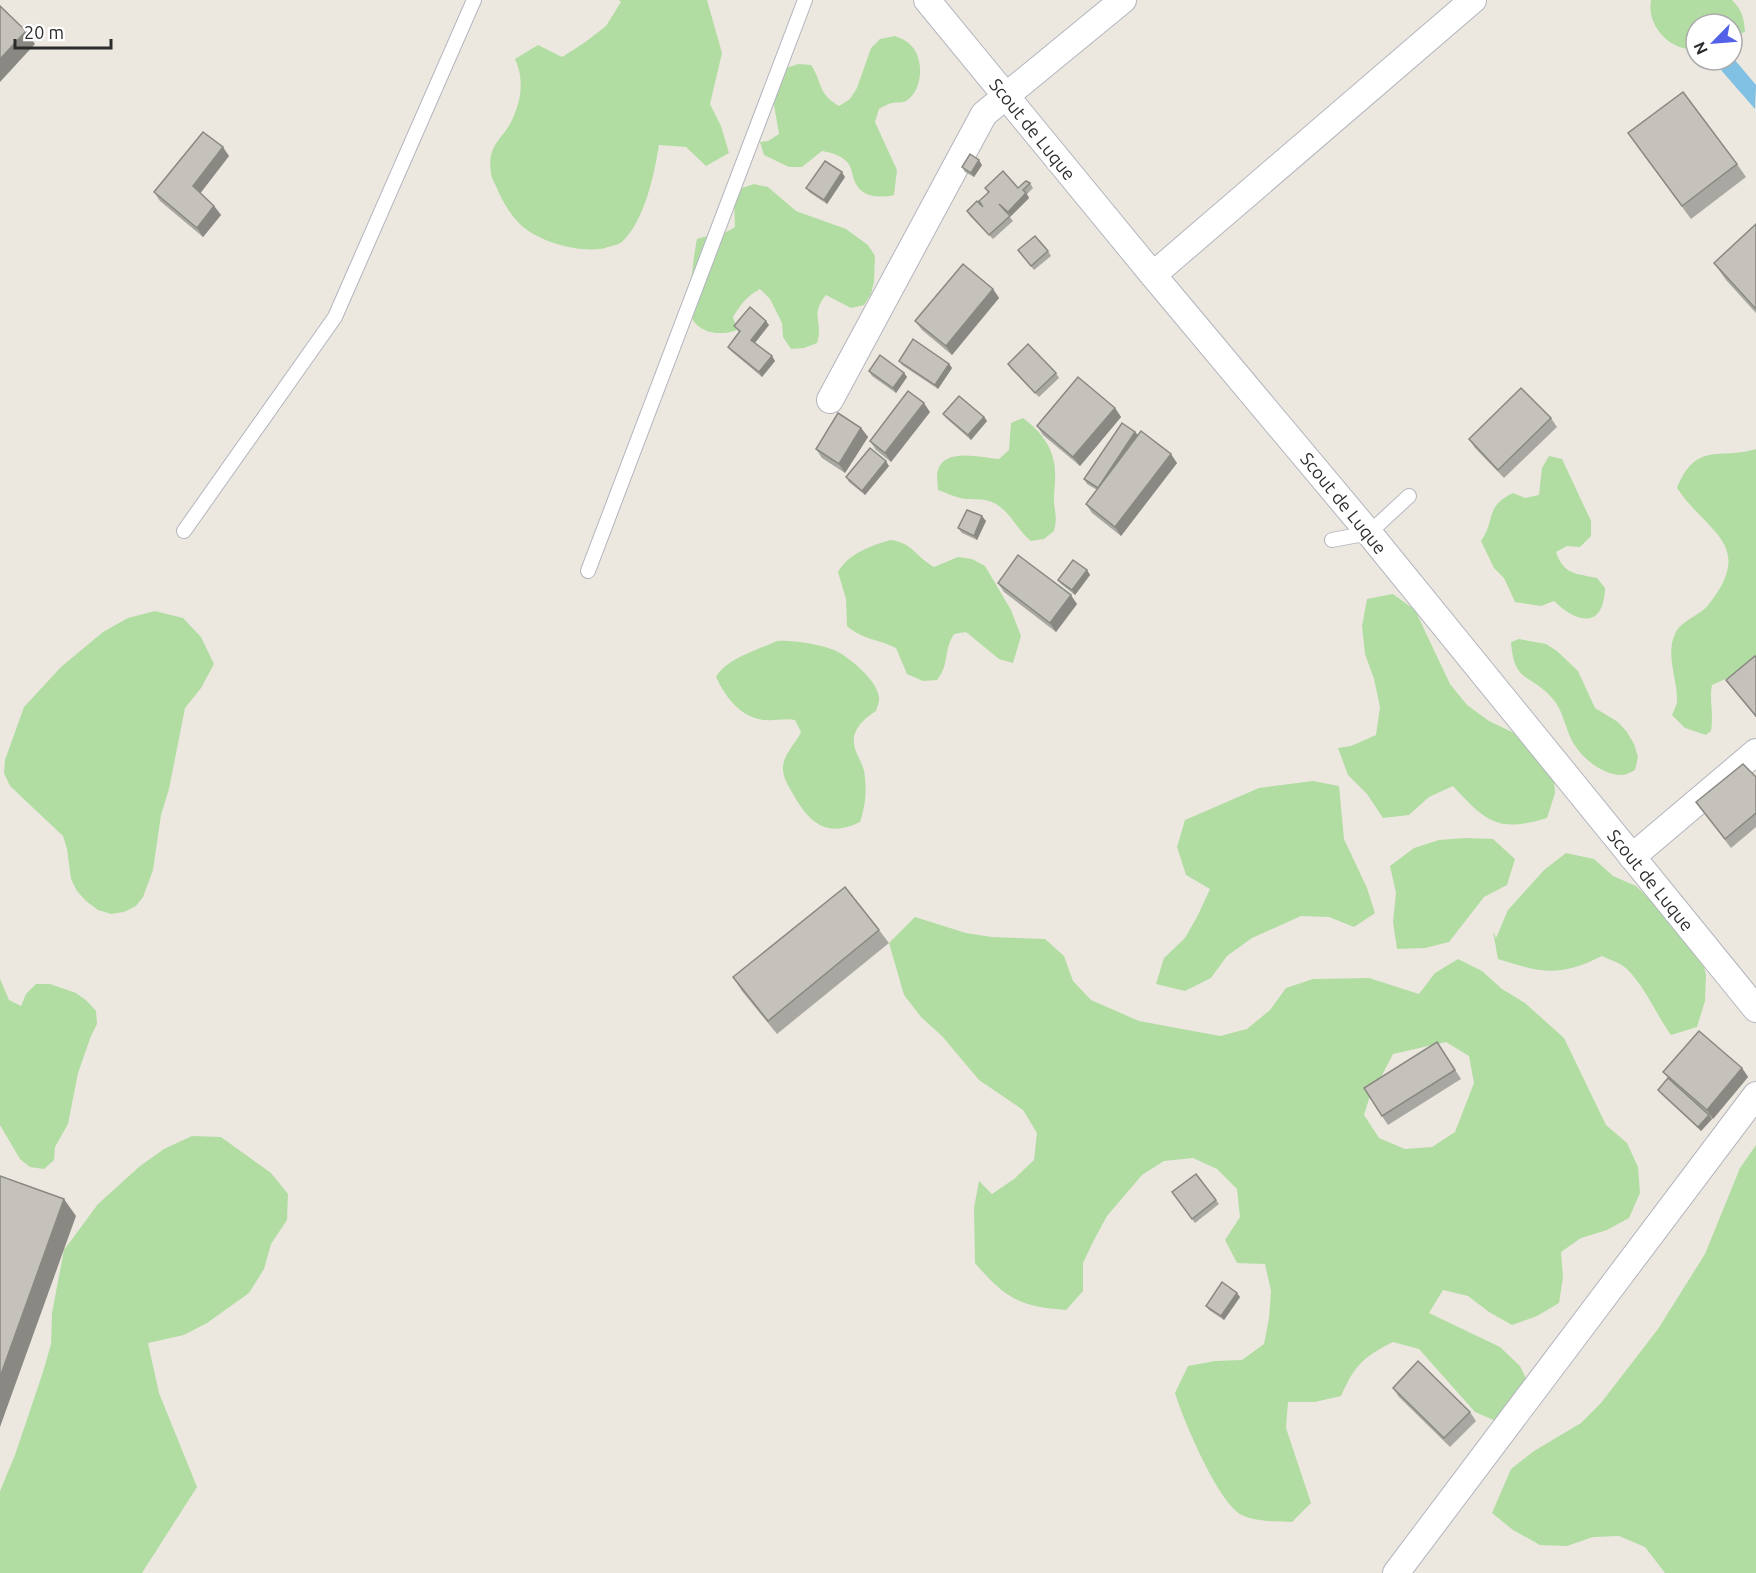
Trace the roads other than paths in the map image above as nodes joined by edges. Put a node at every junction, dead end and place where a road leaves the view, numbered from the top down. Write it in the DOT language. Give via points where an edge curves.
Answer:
graph roads {
  1 [pos="474,0"];
  2 [pos="805,0"];
  3 [pos="927,0"];
  4 [pos="1122,0"];
  5 [pos="1473,0"];
  6 [pos="1005,95"];
  7 [pos="1153,275"];
  8 [pos="831,400"];
  9 [pos="1409,496"];
  10 [pos="184,531"];
  11 [pos="1369,533"];
  12 [pos="1332,540"];
  13 [pos="588,571"];
  14 [pos="1756,752"];
  15 [pos="1632,857"];
  16 [pos="1756,1009"];
  17 [pos="1756,1095"];
  18 [pos="1396,1573"];
  1 -- 10 [label="lane" via="335,317"];
  2 -- 13 [label="lane"];
  3 -- 6 [label="street, Scout de Luque"];
  4 -- 6 [label="street"];
  5 -- 7 [label="street"];
  6 -- 7 [label="street, Scout de Luque"];
  6 -- 8 [label="street" via="984,114"];
  7 -- 11 [label="street, Scout de Luque"];
  9 -- 11 [label="lane"];
  11 -- 12 [label="lane"];
  11 -- 15 [label="street, Scout de Luque"];
  14 -- 15 [label="street"];
  15 -- 16 [label="street, Scout de Luque"];
  17 -- 18 [label="street"];
}
